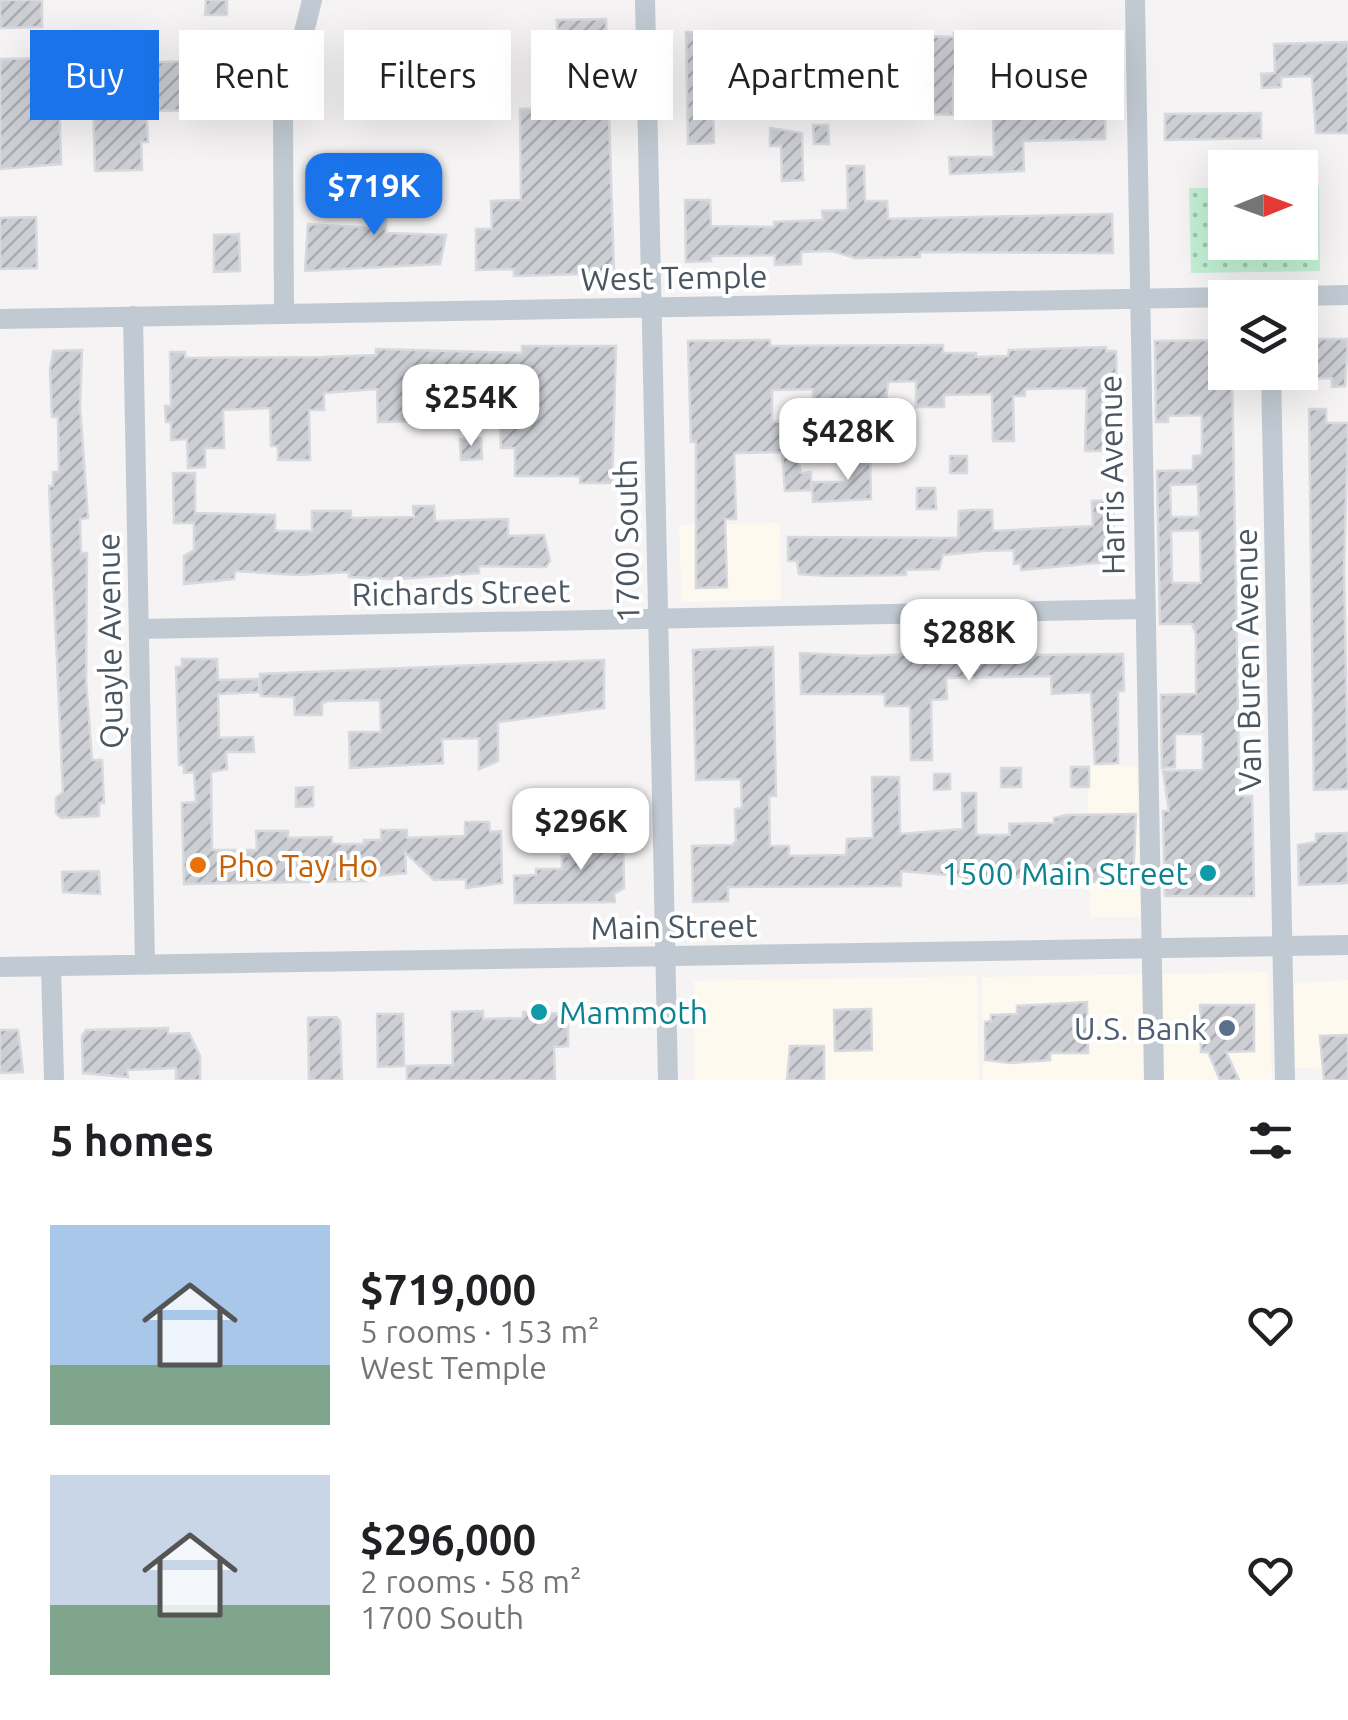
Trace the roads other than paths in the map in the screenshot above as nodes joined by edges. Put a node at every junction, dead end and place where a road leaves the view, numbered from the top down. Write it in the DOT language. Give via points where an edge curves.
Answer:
graph roads {
  1 [pos="312,0"];
  2 [pos="645,0"];
  3 [pos="1135,0"];
  4 [pos="1348,295"];
  5 [pos="1318,296"];
  6 [pos="1208,298"];
  7 [pos="1138,300"];
  8 [pos="652,308"];
  9 [pos="284,314"];
  10 [pos="133,316"];
  11 [pos="0,319"];
  12 [pos="1271,390"];
  13 [pos="1144,608"];
  14 [pos="657,618"];
  15 [pos="139,628"];
  16 [pos="1282,946"];
  17 [pos="1348,946"];
  18 [pos="1151,948"];
  19 [pos="665,956"];
  20 [pos="145,964"];
  21 [pos="51,966"];
  22 [pos="0,967"];
  23 [pos="54,1080"];
  24 [pos="668,1080"];
  25 [pos="1154,1080"];
  26 [pos="1285,1080"];
  1 -- 9 [label="street" via="282,131"];
  2 -- 8 [label="street, 1700 South"];
  3 -- 7 [label="street, Harris Avenue"];
  4 -- 5 [label="street, West Temple"];
  6 -- 7 [label="street, West Temple"];
  7 -- 8 [label="street, West Temple"];
  7 -- 13 [label="street, Harris Avenue"];
  8 -- 9 [label="street, West Temple"];
  8 -- 14 [label="street, 1700 South"];
  9 -- 10 [label="street, West Temple"];
  10 -- 11 [label="street, West Temple"];
  10 -- 15 [label="street, Quayle Avenue"];
  12 -- 16 [label="street, Van Buren Avenue"];
  13 -- 14 [label="street, Richards Street"];
  13 -- 18 [label="street, Harris Avenue"];
  14 -- 15 [label="street, Richards Street"];
  14 -- 19 [label="street, 1700 South"];
  15 -- 20 [label="street, Quayle Avenue"];
  16 -- 17 [label="street, Main Street"];
  16 -- 18 [label="street, Main Street"];
  16 -- 26 [label="street, Van Buren Avenue"];
  18 -- 19 [label="street, Main Street"];
  18 -- 25 [label="street, Harris Avenue"];
  19 -- 20 [label="street, Main Street"];
  19 -- 24 [label="street, 1700 South"];
  20 -- 21 [label="street, Main Street"];
  21 -- 22 [label="street, Main Street"];
  21 -- 23 [label="street"];
}
